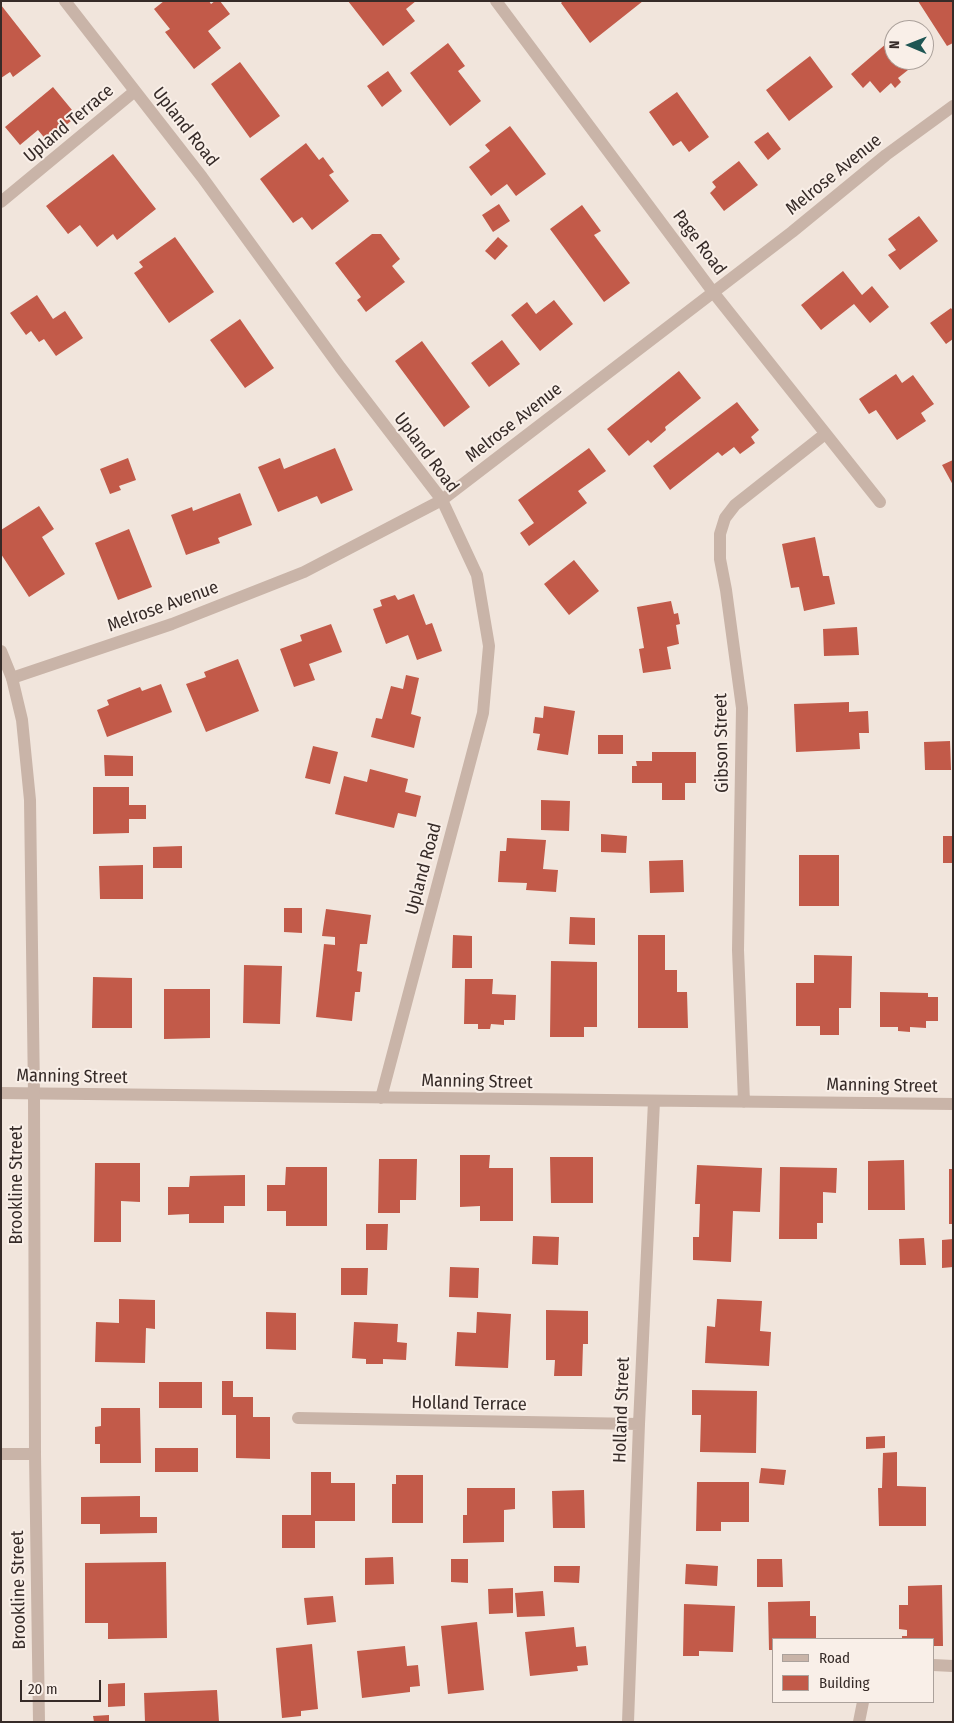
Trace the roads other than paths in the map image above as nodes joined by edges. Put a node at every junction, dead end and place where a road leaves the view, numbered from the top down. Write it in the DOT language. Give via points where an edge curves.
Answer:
graph roads {
  1 [pos="65,1"];
  2 [pos="496,1"];
  3 [pos="135,91"];
  4 [pos="953,106"];
  5 [pos="1,202"];
  6 [pos="713,292"];
  7 [pos="826,434"];
  8 [pos="442,500"];
  9 [pos="880,502"];
  10 [pos="1,651"];
  11 [pos="12,678"];
  12 [pos="1,1093"];
  13 [pos="34,1094"];
  14 [pos="381,1098"];
  15 [pos="654,1101"];
  16 [pos="744,1102"];
  17 [pos="953,1104"];
  18 [pos="298,1418"];
  19 [pos="639,1424"];
  20 [pos="1,1454"];
  21 [pos="35,1454"];
  22 [pos="934,1665"];
  23 [pos="953,1666"];
  24 [pos="863,1703"];
  25 [pos="39,1722"];
  26 [pos="628,1722"];
  27 [pos="859,1722"];
  1 -- 3 [label="street, Upland Road"];
  2 -- 6 [label="street, Page Road"];
  3 -- 5 [label="street, Upland Terrace"];
  3 -- 8 [label="street, Upland Road"];
  4 -- 6 [label="street, Melrose Avenue" via="886,154"];
  6 -- 7 [label="street, Page Road"];
  6 -- 8 [label="street, Melrose Avenue"];
  7 -- 9 [label="street, Page Road"];
  7 -- 16 [label="street, Gibson Street" via="735,505 725,518 720,534 720,559 742,708 738,950"];
  8 -- 11 [label="street, Melrose Avenue" via="304,572 172,624"];
  8 -- 14 [label="street, Upland Road" via="477,575 489,646 483,714"];
  10 -- 11 [label="street, Brookline Street"];
  11 -- 13 [label="street, Brookline Street" via="22,720 30,800"];
  12 -- 13 [label="street, Manning Street"];
  13 -- 14 [label="street, Manning Street"];
  13 -- 21 [label="street, Brookline Street"];
  14 -- 15 [label="street, Manning Street"];
  15 -- 16 [label="street, Manning Street"];
  15 -- 19 [label="street, Holland Street"];
  16 -- 17 [label="street, Manning Street"];
  18 -- 19 [label="street, Holland Terrace"];
  19 -- 26 [label="street, Holland Street"];
  20 -- 21 [label="street"];
  21 -- 25 [label="street, Brookline Street"];
  22 -- 23 [label="street"];
  24 -- 27 [label="street"];
}
